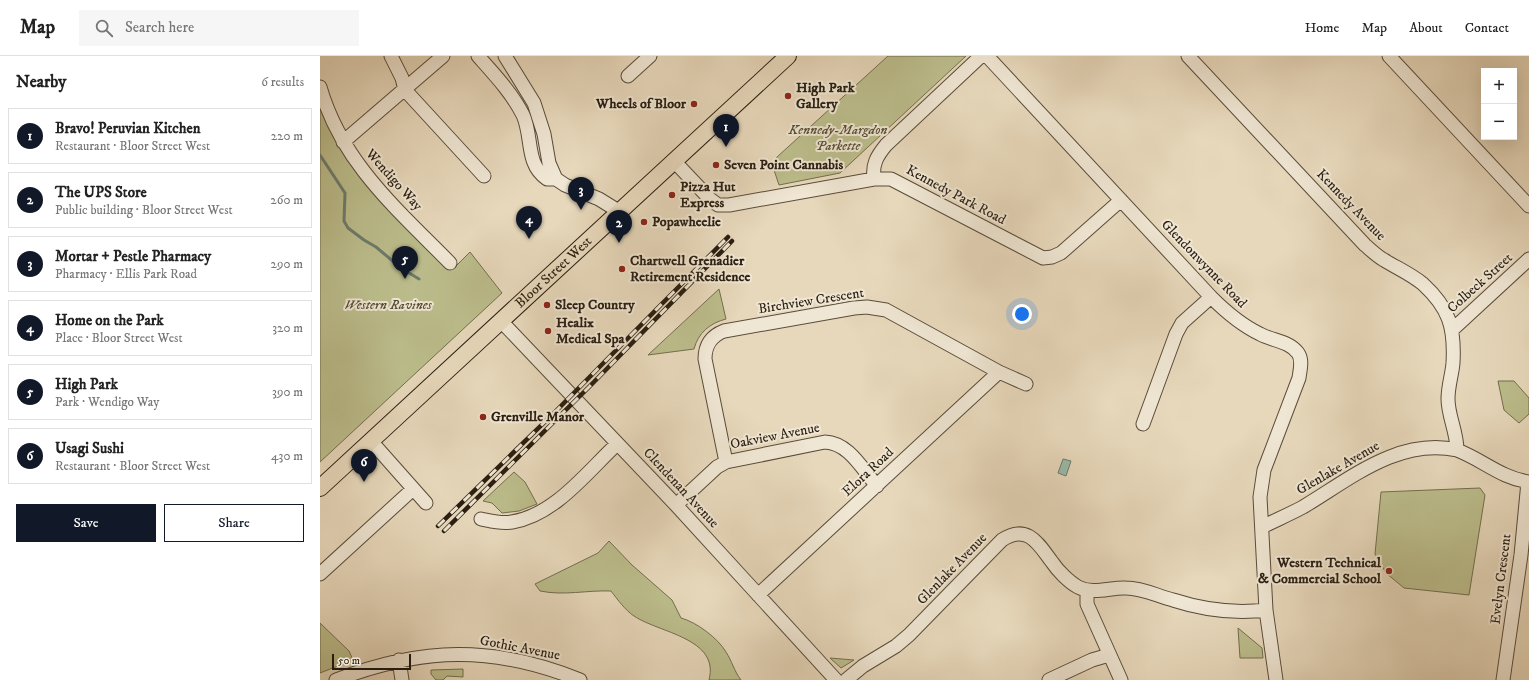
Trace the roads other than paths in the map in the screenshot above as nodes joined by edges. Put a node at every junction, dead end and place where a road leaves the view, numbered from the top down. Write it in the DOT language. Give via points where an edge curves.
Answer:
graph roads {
  1 [pos="391,56"];
  2 [pos="443,56"];
  3 [pos="478,56"];
  4 [pos="505,56"];
  5 [pos="650,56"];
  6 [pos="981,56"];
  7 [pos="987,56"];
  8 [pos="1188,56"];
  9 [pos="1389,56"];
  10 [pos="780,59"];
  11 [pos="628,76"];
  12 [pos="320,87"];
  13 [pos="405,90"];
  14 [pos="343,142"];
  15 [pos="674,161"];
  16 [pos="484,176"];
  17 [pos="556,179"];
  18 [pos="874,179"];
  19 [pos="1121,200"];
  20 [pos="1529,206"];
  21 [pos="620,212"];
  22 [pos="1529,259"];
  23 [pos="450,263"];
  24 [pos="1211,297"];
  25 [pos="501,321"];
  26 [pos="1452,330"];
  27 [pos="999,372"];
  28 [pos="1026,384"];
  29 [pos="1144,424"];
  30 [pos="371,440"];
  31 [pos="617,444"];
  32 [pos="1458,450"];
  33 [pos="726,462"];
  34 [pos="1529,482"];
  35 [pos="877,486"];
  36 [pos="320,488"];
  37 [pos="413,489"];
  38 [pos="426,503"];
  39 [pos="676,505"];
  40 [pos="481,519"];
  41 [pos="1262,527"];
  42 [pos="320,574"];
  43 [pos="1087,591"];
  44 [pos="758,595"];
  45 [pos="1266,610"];
  46 [pos="1109,655"];
  47 [pos="399,660"];
  48 [pos="336,680"];
  49 [pos="402,680"];
  50 [pos="580,680"];
  51 [pos="836,680"];
  52 [pos="846,680"];
  53 [pos="1048,680"];
  54 [pos="1120,680"];
  55 [pos="1276,680"];
  56 [pos="1503,680"];
  1 -- 13 [label="street"];
  2 -- 13 [label="street"];
  3 -- 17 [label="street" via="508,91 522,114 536,168 547,180"];
  4 -- 17 [label="street" via="534,103 544,134 549,163"];
  5 -- 11 [label="street"];
  6 -- 18 [label="street" via="886,145 873,166"];
  7 -- 19 [label="street, Glendonwynne Road"];
  8 -- 26 [label="street, Kennedy Avenue" via="1365,245 1431,292 1448,314"];
  9 -- 20 [label="street"];
  10 -- 15 [label="main road, Bloor Street West"];
  12 -- 14 [label="street, Wendigo Way"];
  13 -- 14 [label="street"];
  13 -- 16 [label="street"];
  14 -- 23 [label="street, Wendigo Way" via="366,176"];
  15 -- 18 [label="street, Kennedy Park Road" via="718,205"];
  15 -- 21 [label="main road, Bloor Street West"];
  17 -- 21 [label="street"];
  18 -- 19 [label="street, Kennedy Park Road" via="892,179 906,185 1043,258 1061,252"];
  19 -- 24 [label="street, Glendonwynne Road"];
  21 -- 25 [label="main road, Bloor Street West"];
  22 -- 26 [label="street, Colbeck Street"];
  24 -- 29 [label="street" via="1182,323 1176,334"];
  24 -- 41 [label="street, Glendonwynne Road" via="1233,318 1260,335 1294,348 1301,364 1299,378 1264,470 1260,497"];
  25 -- 30 [label="main road, Bloor Street West"];
  25 -- 31 [label="street, Clendenan Avenue"];
  26 -- 32 [label="street, Kennedy Avenue" via="1453,364 1449,378 1448,400"];
  27 -- 28 [label="street, Birchview Crescent"];
  27 -- 33 [label="street, Birchview Crescent" via="886,310 877,308 854,308 724,331 708,343 705,354"];
  27 -- 35 [label="street, Elora Road"];
  30 -- 36 [label="main road, Bloor Street West"];
  30 -- 37 [label="street"];
  31 -- 39 [label="street, Clendenan Avenue"];
  31 -- 40 [label="street" via="555,502 538,514 510,523"];
  32 -- 34 [label="street" via="1470,454 1507,477"];
  32 -- 41 [label="street, Glenlake Avenue" via="1429,447 1400,452 1384,458 1302,508"];
  33 -- 35 [label="street, Oakview Avenue" via="833,442 846,450"];
  33 -- 39 [label="street, Oakview Avenue" via="717,467"];
  34 -- 56 [label="street, Evelyn Crescent"];
  35 -- 44 [label="street, Elora Road"];
  37 -- 38 [label="street"];
  37 -- 42 [label="street"];
  39 -- 44 [label="street, Clendenan Avenue"];
  41 -- 45 [label="street, Glendonwynne Road"];
  43 -- 45 [label="street" via="1126,588 1144,590 1194,607 1220,611"];
  43 -- 46 [label="street" via="1087,604"];
  43 -- 52 [label="street, Glenlake Avenue" via="1077,587 1056,568 1041,545 1033,538 1024,535 1010,536 1002,540 902,641"];
  44 -- 51 [label="street, Clendenan Avenue"];
  45 -- 55 [label="street, Glendonwynne Road"];
  46 -- 53 [label="street"];
  46 -- 54 [label="street"];
  47 -- 48 [label="street, Gothic Avenue"];
  47 -- 49 [label="street"];
  47 -- 50 [label="street, Gothic Avenue" via="428,655 488,655 548,668"];
}
